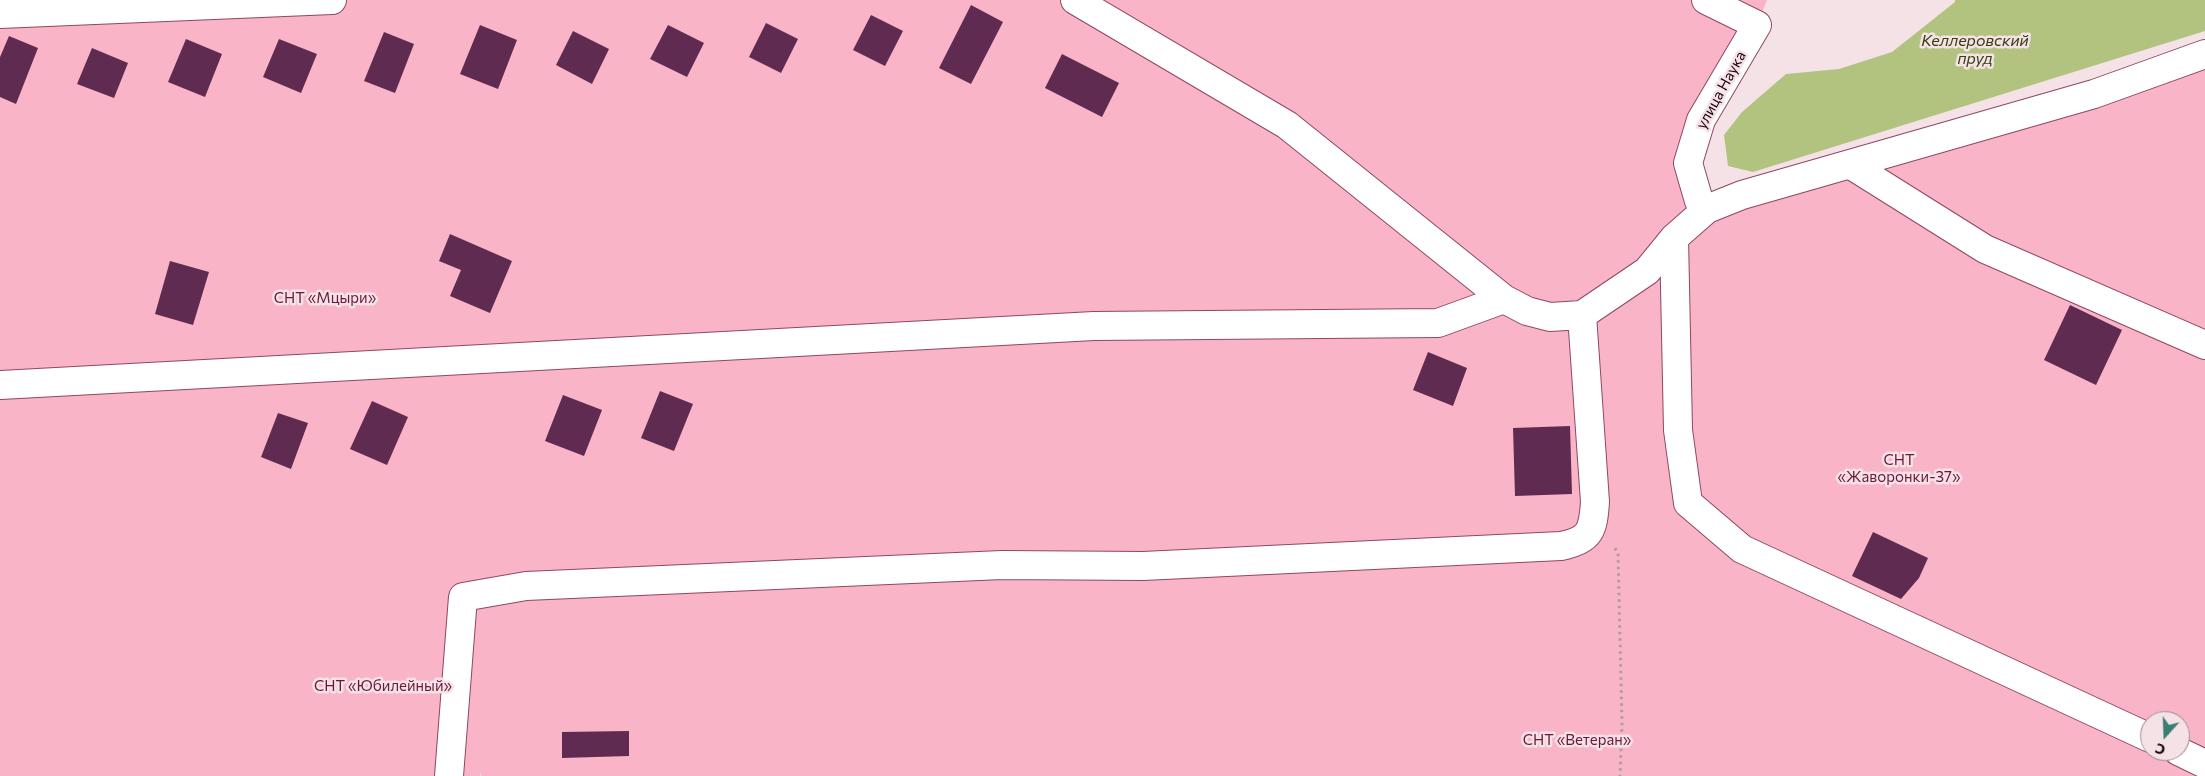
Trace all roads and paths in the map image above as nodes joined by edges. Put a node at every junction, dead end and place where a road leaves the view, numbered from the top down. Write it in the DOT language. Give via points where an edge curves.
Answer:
graph roads {
  1 [pos="332,0"];
  2 [pos="1075,0"];
  3 [pos="1706,0"];
  4 [pos="0,14"];
  5 [pos="2205,54"];
  6 [pos="1851,165"];
  7 [pos="1707,209"];
  8 [pos="1674,238"];
  9 [pos="1504,299"];
  10 [pos="1582,316"];
  11 [pos="2205,345"];
  12 [pos="0,386"];
  13 [pos="1593,524"];
  14 [pos="2140,733"];
  15 [pos="2190,757"];
  16 [pos="2205,764"];
  17 [pos="449,776"];
  18 [pos="1620,776"];
  1 -- 4 [label="street"];
  2 -- 9 [label="street" via="1286,125"];
  3 -- 7 [label="street, улица Наука" via="1757,25 1701,120 1688,164 1699,201"];
  5 -- 6 [label="street" via="2094,94"];
  6 -- 7 [label="street" via="1742,195"];
  6 -- 11 [label="street" via="1985,248"];
  7 -- 8 [label="street"];
  8 -- 10 [label="street" via="1647,271"];
  8 -- 14 [label="street" via="1678,430 1688,504 1742,549"];
  9 -- 10 [label="street" via="1527,311 1550,317"];
  9 -- 12 [label="street" via="1438,323 1094,326"];
  10 -- 13 [label="street" via="1595,502"];
  13 -- 17 [label="street" via="1587,536 1561,546 1143,566 1002,565 526,586 463,597"];
  13 -- 18 [label="path" via="1611,539 1618,554"];
  15 -- 16 [label="street"];
}
